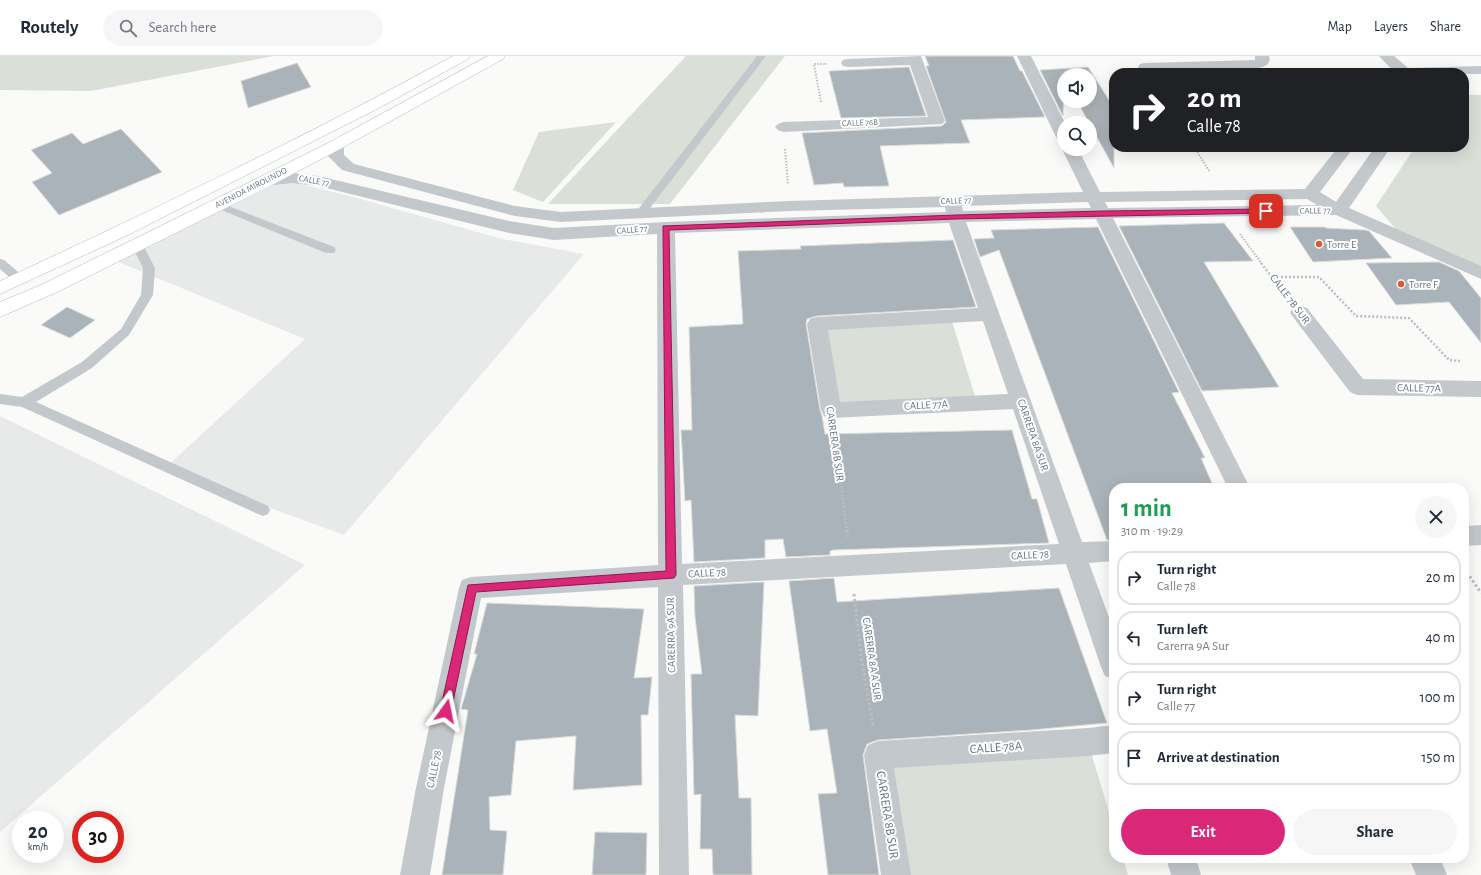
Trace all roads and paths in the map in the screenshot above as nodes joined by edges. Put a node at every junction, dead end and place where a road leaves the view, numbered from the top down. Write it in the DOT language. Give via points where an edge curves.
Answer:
graph roads {
  1 [pos="463,56"];
  2 [pos="498,56"];
  3 [pos="762,56"];
  4 [pos="1024,56"];
  5 [pos="1386,56"];
  6 [pos="915,58"];
  7 [pos="1260,60"];
  8 [pos="848,63"];
  9 [pos="814,64"];
  10 [pos="1169,68"];
  11 [pos="1399,68"];
  12 [pos="1469,70"];
  13 [pos="1481,70"];
  14 [pos="1469,82"];
  15 [pos="1481,82"];
  16 [pos="1057,123"];
  17 [pos="825,124"];
  18 [pos="783,126"];
  19 [pos="336,145"];
  20 [pos="1342,152"];
  21 [pos="1380,152"];
  22 [pos="1074,156"];
  23 [pos="266,181"];
  24 [pos="1310,194"];
  25 [pos="218,205"];
  26 [pos="1098,205"];
  27 [pos="790,206"];
  28 [pos="954,209"];
  29 [pos="1339,210"];
  30 [pos="1222,212"];
  31 [pos="639,222"];
  32 [pos="666,228"];
  33 [pos="137,244"];
  34 [pos="330,250"];
  35 [pos="0,263"];
  36 [pos="1481,273"];
  37 [pos="1273,278"];
  38 [pos="19,279"];
  39 [pos="0,288"];
  40 [pos="0,310"];
  41 [pos="1300,313"];
  42 [pos="990,314"];
  43 [pos="1462,361"];
  44 [pos="1357,387"];
  45 [pos="1481,389"];
  46 [pos="0,399"];
  47 [pos="1021,401"];
  48 [pos="24,402"];
  49 [pos="831,410"];
  50 [pos="1237,483"];
  51 [pos="263,510"];
  52 [pos="1481,535"];
  53 [pos="1469,536"];
  54 [pos="1109,551"];
  55 [pos="1074,553"];
  56 [pos="852,566"];
  57 [pos="671,575"];
  58 [pos="1469,575"];
  59 [pos="1481,593"];
  60 [pos="1109,654"];
  61 [pos="1109,740"];
  62 [pos="878,755"];
  63 [pos="1182,863"];
  64 [pos="1426,863"];
  65 [pos="415,875"];
  66 [pos="674,875"];
  67 [pos="896,875"];
  68 [pos="1186,875"];
  69 [pos="1432,875"];
  1 -- 38 [label="main road, AVENIDA MIROLINDO" via="372,106 122,231"];
  2 -- 19 [label="main road, AVENIDA MIROLINDO"];
  3 -- 31 [label="lane"];
  4 -- 16 [label="street"];
  5 -- 11 [label="street"];
  6 -- 8 [label="street"];
  6 -- 17 [label="street, CALLE 76B" via="937,120"];
  7 -- 10 [label="street"];
  9 -- 17 [label="path"];
  12 -- 13 [label="street"];
  14 -- 15 [label="street"];
  17 -- 18 [label="street, CALLE 76B"];
  18 -- 27 [label="path"];
  19 -- 23 [label="main road, AVENIDA MIROLINDO"];
  19 -- 31 [label="street, CALLE 77" via="336,156 348,167 515,211"];
  20 -- 24 [label="street"];
  21 -- 29 [label="street"];
  22 -- 26 [label="street"];
  23 -- 25 [label="main road, AVENIDA MIROLINDO"];
  23 -- 31 [label="street, CALLE 77" via="292,178 318,181 509,227 554,234"];
  24 -- 26 [label="street, CALLE 77"];
  24 -- 29 [label="street"];
  25 -- 33 [label="main road, AVENIDA MIROLINDO"];
  25 -- 34 [label="lane"];
  26 -- 28 [label="street, CALLE 77"];
  26 -- 30 [label="street, CALLE 77"];
  26 -- 50 [label="street"];
  27 -- 28 [label="street, CALLE 77"];
  27 -- 31 [label="street, CALLE 77"];
  28 -- 32 [label="street, CALLE 77"];
  28 -- 42 [label="street, CARRERA 8A SUR"];
  29 -- 30 [label="street, CALLE 77"];
  29 -- 36 [label="street"];
  30 -- 37 [label="path, CALLE 7B SUR"];
  31 -- 32 [label="street, CALLE 77"];
  32 -- 57 [label="street, CARERRA 9A SUR"];
  33 -- 40 [label="main road, AVENIDA MIROLINDO"];
  33 -- 48 [label="lane" via="150,268 147,295 125,332 87,365"];
  35 -- 38 [label="lane"];
  37 -- 41 [label="path, CALLE 7B SUR"];
  37 -- 43 [label="path" via="1319,277 1356,316 1409,318 1449,360"];
  38 -- 39 [label="main road, AVENIDA MIROLINDO"];
  41 -- 44 [label="street, CALLE 7B SUR"];
  42 -- 47 [label="street, CARRERA 8A SUR"];
  42 -- 49 [label="street, CARRERA 8B SUR" via="817,324"];
  44 -- 45 [label="street, CALLE 77A"];
  46 -- 48 [label="lane"];
  47 -- 49 [label="street, CALLE 77A"];
  47 -- 55 [label="street, CARRERA 8A SUR"];
  48 -- 51 [label="lane"];
  49 -- 56 [label="path, CARRERA 8B SUR"];
  52 -- 53 [label="street"];
  54 -- 55 [label="street, CALLE 78"];
  55 -- 56 [label="street, CALLE 78"];
  55 -- 60 [label="street, CARRERA 8A SUR"];
  56 -- 57 [label="street, CALLE 78"];
  56 -- 62 [label="path, CARERRA 8A A SUR" via="861,656"];
  57 -- 65 [label="street, CALLE 78" via="472,588 430,788"];
  57 -- 66 [label="street, CARERRA 9A SUR"];
  58 -- 59 [label="path"];
  61 -- 62 [label="street, CALLE 78A"];
  62 -- 67 [label="street, CARRERA 8B SUR"];
  63 -- 68 [label="street"];
  64 -- 69 [label="street"];
}
